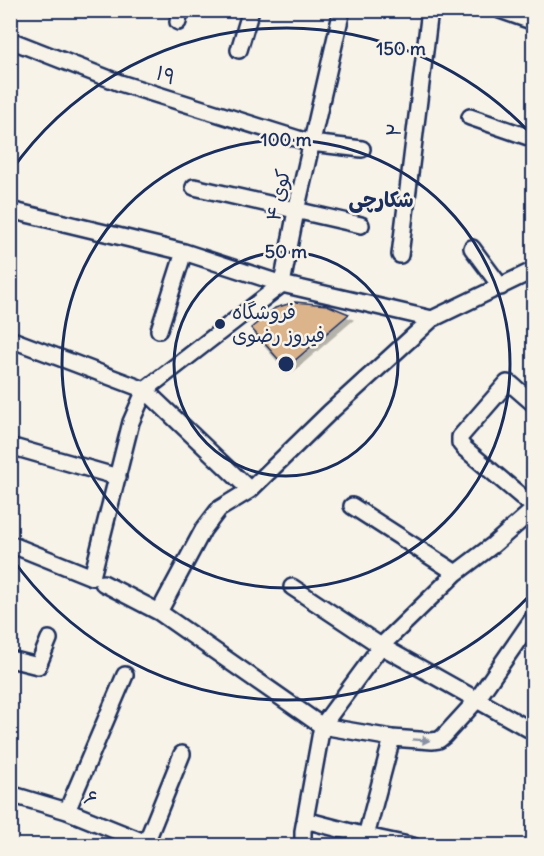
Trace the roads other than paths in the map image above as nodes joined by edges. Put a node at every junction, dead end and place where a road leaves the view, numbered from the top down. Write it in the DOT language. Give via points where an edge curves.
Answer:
graph roads {
  1 [pos="251,10"];
  2 [pos="342,10"];
  3 [pos="430,10"];
  4 [pos="500,10"];
  5 [pos="534,22"];
  6 [pos="10,40"];
  7 [pos="239,50"];
  8 [pos="470,117"];
  9 [pos="534,139"];
  10 [pos="311,143"];
  11 [pos="362,149"];
  12 [pos="194,187"];
  13 [pos="10,210"];
  14 [pos="296,211"];
  15 [pos="362,225"];
  16 [pos="472,249"];
  17 [pos="184,252"];
  18 [pos="400,255"];
  19 [pos="533,272"];
  20 [pos="282,284"];
  21 [pos="501,287"];
  22 [pos="432,319"];
  23 [pos="159,330"];
  24 [pos="10,339"];
  25 [pos="145,390"];
  26 [pos="534,404"];
  27 [pos="10,446"];
  28 [pos="118,477"];
  29 [pos="250,490"];
  30 [pos="352,506"];
  31 [pos="534,508"];
  32 [pos="12,549"];
  33 [pos="456,573"];
  34 [pos="103,583"];
  35 [pos="292,587"];
  36 [pos="159,612"];
  37 [pos="534,617"];
  38 [pos="49,639"];
  39 [pos="381,646"];
  40 [pos="10,659"];
  41 [pos="125,675"];
  42 [pos="476,701"];
  43 [pos="322,726"];
  44 [pos="534,732"];
  45 [pos="392,738"];
  46 [pos="182,754"];
  47 [pos="10,794"];
  48 [pos="67,811"];
  49 [pos="305,820"];
  50 [pos="366,836"];
  51 [pos="150,844"];
  52 [pos="411,845"];
  53 [pos="303,846"];
  1 -- 7 [label="street"];
  2 -- 10 [label="street, کوی ۴"];
  3 -- 18 [label="street, ۲"];
  4 -- 5 [label="street"];
  6 -- 10 [label="street, ۱۹" via="120,83"];
  8 -- 9 [label="street"];
  10 -- 11 [label="street, ۱۹"];
  10 -- 14 [label="street, کوی ۴"];
  12 -- 14 [label="street"];
  13 -- 17 [label="street"];
  14 -- 15 [label="street"];
  14 -- 20 [label="street, کوی ۴"];
  16 -- 21 [label="street"];
  17 -- 20 [label="street"];
  17 -- 23 [label="street"];
  19 -- 21 [label="street"];
  20 -- 22 [label="street"];
  20 -- 25 [label="street"];
  21 -- 22 [label="street"];
  22 -- 29 [label="street"];
  24 -- 25 [label="street"];
  25 -- 28 [label="street" via="131,422"];
  25 -- 29 [label="street"];
  26 -- 31 [label="street" via="507,384 460,437 460,443"];
  27 -- 28 [label="street"];
  28 -- 32 [label="street" via="92,576"];
  29 -- 36 [label="street" via="219,509 203,530"];
  30 -- 33 [label="street"];
  31 -- 33 [label="street"];
  33 -- 39 [label="street"];
  34 -- 36 [label="street"];
  35 -- 39 [label="street"];
  36 -- 43 [label="street"];
  37 -- 42 [label="street"];
  38 -- 40 [label="street" via="38,666"];
  39 -- 42 [label="street"];
  39 -- 43 [label="street"];
  41 -- 48 [label="street"];
  42 -- 44 [label="street"];
  45 -- 42 [label="street, one-way" via="439,740"];
  43 -- 45 [label="street"];
  43 -- 49 [label="street"];
  45 -- 50 [label="street"];
  46 -- 51 [label="street"];
  47 -- 48 [label="street, ۶"];
  48 -- 51 [label="street, ۶"];
  49 -- 50 [label="street"];
  49 -- 53 [label="street"];
  50 -- 52 [label="street"];
}
